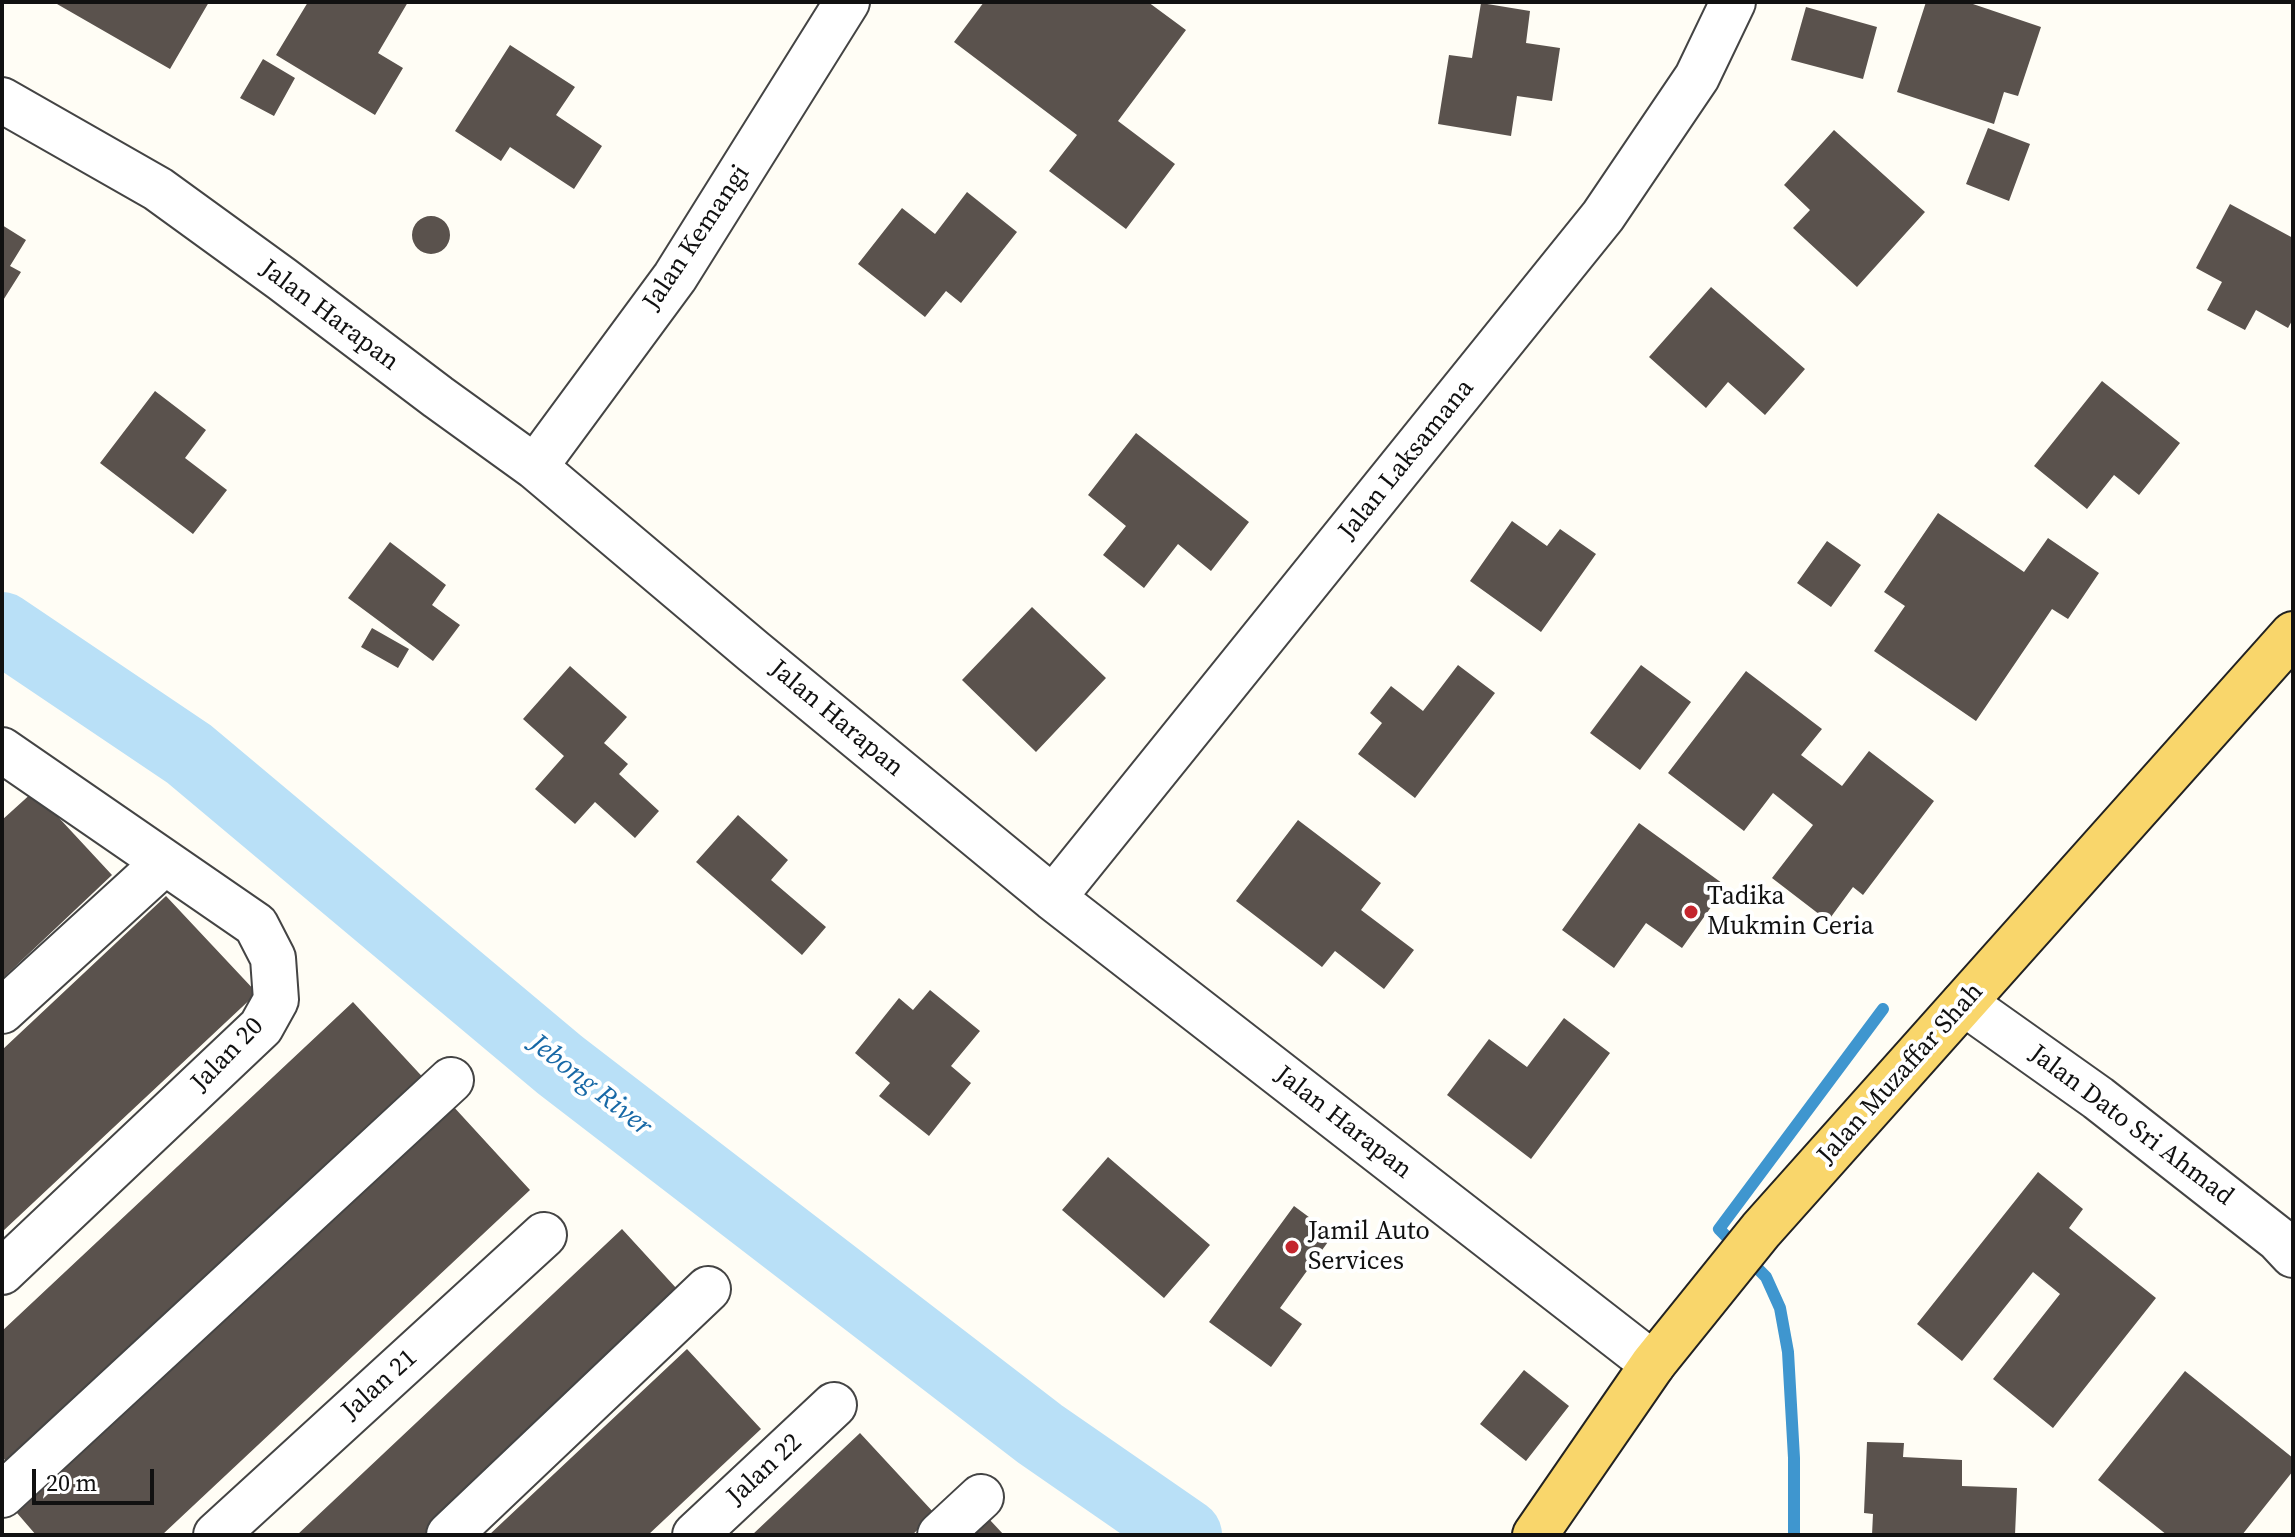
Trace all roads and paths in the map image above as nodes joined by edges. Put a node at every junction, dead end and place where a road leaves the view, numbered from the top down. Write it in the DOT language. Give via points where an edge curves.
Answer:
graph roads {
  1 [pos="847,2"];
  2 [pos="1733,2"];
  3 [pos="2,100"];
  4 [pos="535,467"];
  5 [pos="2293,634"];
  6 [pos="3,753"];
  7 [pos="164,863"];
  8 [pos="1053,898"];
  9 [pos="1964,1003"];
  10 [pos="2,1011"];
  11 [pos="451,1080"];
  12 [pos="544,1235"];
  13 [pos="2293,1255"];
  14 [pos="2,1272"];
  15 [pos="708,1289"];
  16 [pos="1653,1364"];
  17 [pos="834,1405"];
  18 [pos="2,1495"];
  19 [pos="981,1497"];
  20 [pos="216,1535"];
  21 [pos="449,1535"];
  22 [pos="695,1535"];
  23 [pos="940,1535"];
  24 [pos="1535,1535"];
  1 -- 4 [label="street, Jalan Kemangi" via="675,277"];
  2 -- 8 [label="street, Jalan Laksamana" via="1697,77 1603,216"];
  3 -- 4 [label="street, Jalan Harapan" via="158,189"];
  4 -- 8 [label="street, Jalan Harapan"];
  5 -- 9 [label="main road, Jalan Muzaffar Shah"];
  6 -- 7 [label="street, Jalan 20"];
  7 -- 10 [label="street"];
  7 -- 14 [label="street, Jalan 20" via="256,925 273,958 276,1000 261,1027"];
  8 -- 16 [label="street, Jalan Harapan"];
  9 -- 13 [label="street, Jalan Dato Sri Ahmad" via="2098,1098"];
  9 -- 16 [label="main road, Jalan Muzaffar Shah" via="1761,1230"];
  11 -- 18 [label="street"];
  12 -- 20 [label="street, Jalan 21"];
  15 -- 21 [label="street"];
  16 -- 24 [label="main road, Jalan Muzaffar Shah"];
  17 -- 22 [label="street, Jalan 22"];
  19 -- 23 [label="street"];
}
